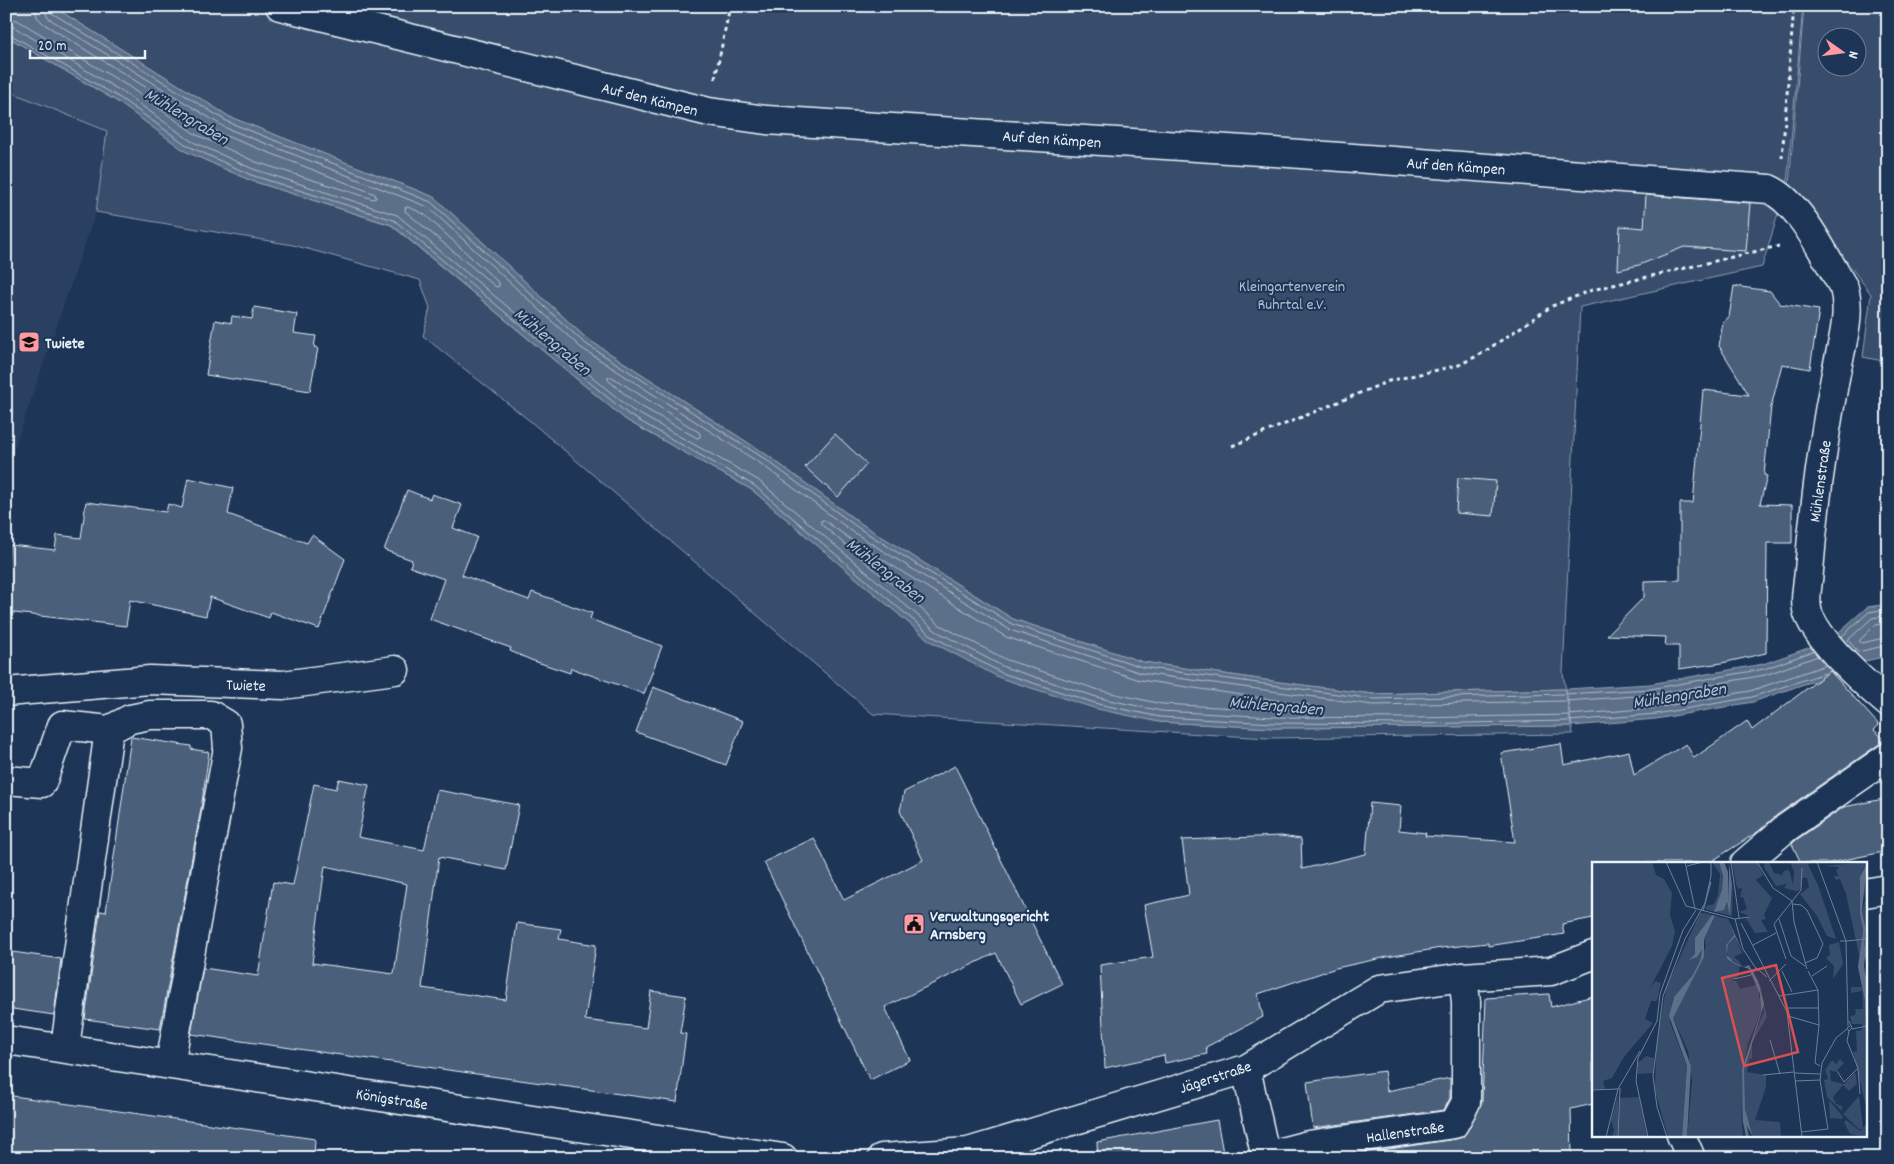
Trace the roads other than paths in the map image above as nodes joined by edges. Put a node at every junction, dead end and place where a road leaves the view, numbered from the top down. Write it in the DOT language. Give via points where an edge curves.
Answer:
graph roads {
  1 [pos="280,6"];
  2 [pos="1813,238"];
  3 [pos="395,670"];
  4 [pos="6,692"];
  5 [pos="1888,703"];
  6 [pos="109,730"];
  7 [pos="1888,757"];
  8 [pos="6,780"];
  9 [pos="1746,862"];
  10 [pos="1888,889"];
  11 [pos="1866,893"];
  12 [pos="1592,955"];
  13 [pos="1463,977"];
  14 [pos="6,1040"];
  15 [pos="64,1047"];
  16 [pos="170,1064"];
  17 [pos="1246,1069"];
  18 [pos="1681,1136"];
  19 [pos="967,1155"];
  20 [pos="1266,1157"];
  21 [pos="778,1158"];
  22 [pos="783,1158"];
  23 [pos="882,1158"];
  24 [pos="1691,1158"];
  1 -- 2 [label="street, Auf den Kämpen" via="709,112 766,120 1260,151 1769,189 1780,194 1792,206"];
  2 -- 5 [label="street, Mühlenstraße" via="1844,288 1847,313 1812,531 1806,602 1818,631 1861,679"];
  3 -- 4 [label="street, Twiete" via="283,685 150,680"];
  6 -- 8 [label="street" via="62,725 42,783"];
  6 -- 15 [label="street"];
  6 -- 16 [label="street" via="130,719 150,715 211,715 226,724 228,748"];
  7 -- 9 [label="street" via="1786,828"];
  10 -- 11 [label="street"];
  12 -- 13 [label="street, Jägerstraße" via="1551,971"];
  13 -- 17 [label="street, Jägerstraße" via="1379,989"];
  13 -- 20 [label="street, Hallenstraße" via="1466,1102 1454,1124 1308,1145"];
  14 -- 15 [label="street, Königstraße"];
  15 -- 16 [label="street, Königstraße"];
  16 -- 21 [label="street, Königstraße"];
  17 -- 19 [label="street, Jägerstraße"];
  17 -- 20 [label="street, Hallenstraße"];
  18 -- 24 [label="street"];
  19 -- 23 [label="street, Jägerstraße"];
  21 -- 22 [label="street"];
}
